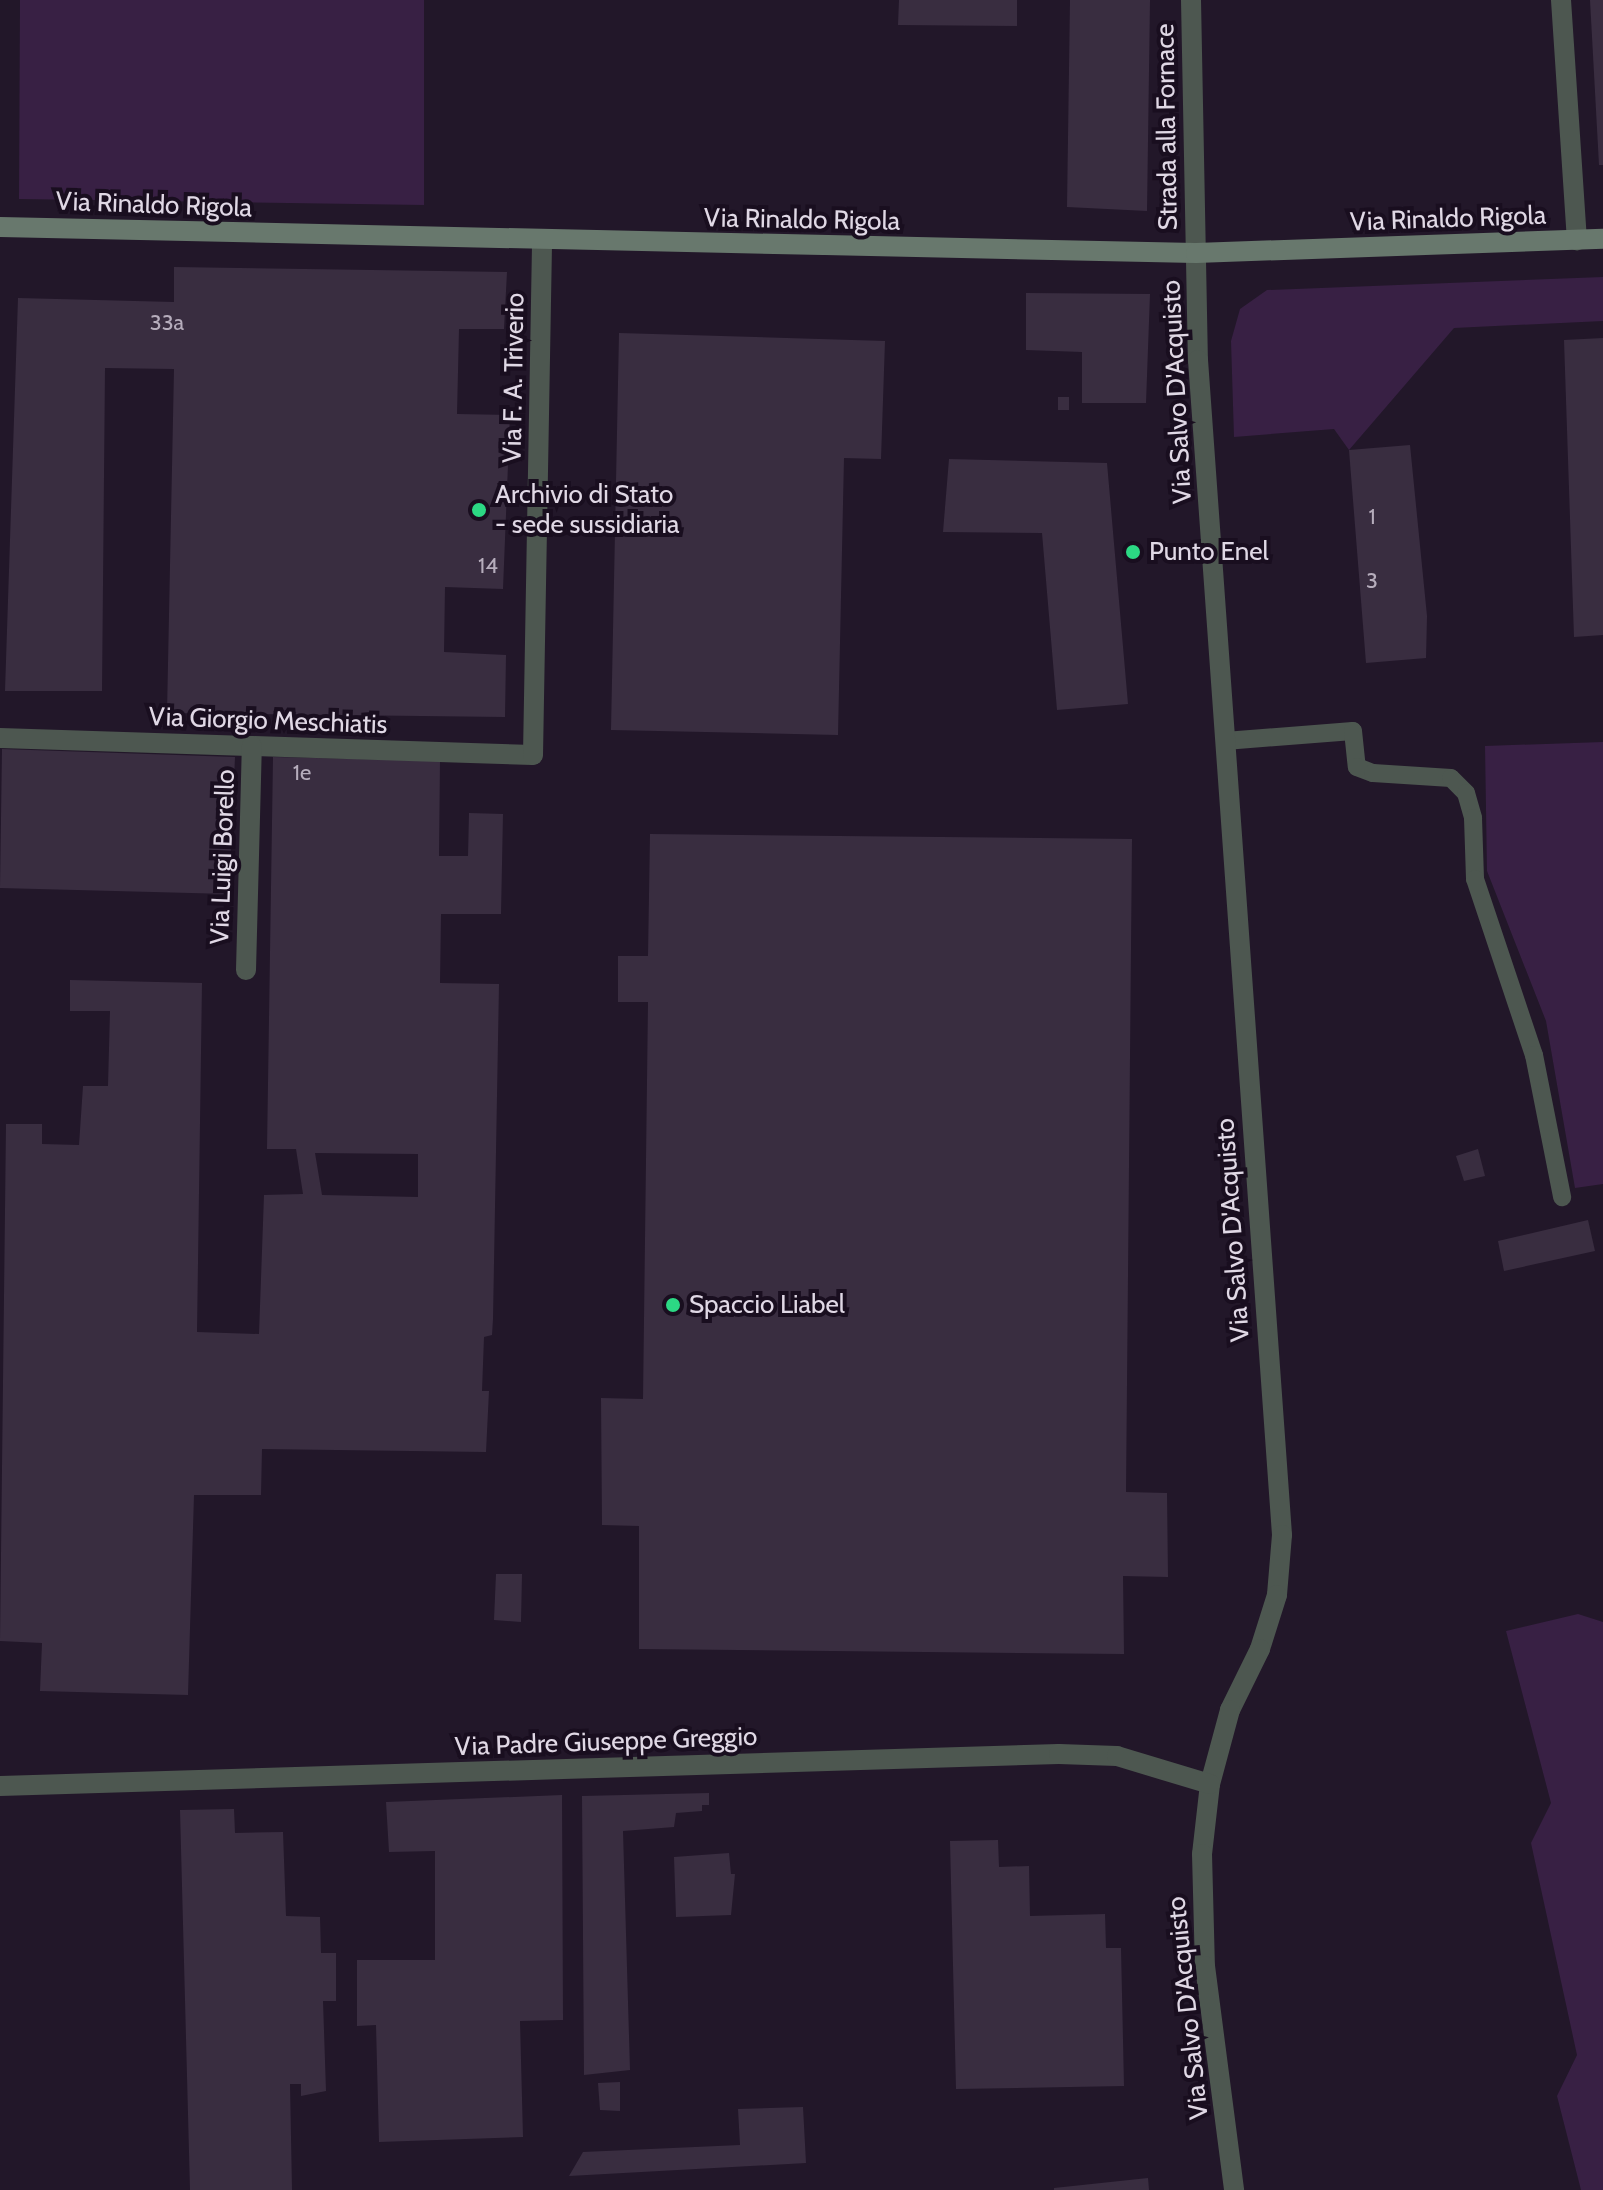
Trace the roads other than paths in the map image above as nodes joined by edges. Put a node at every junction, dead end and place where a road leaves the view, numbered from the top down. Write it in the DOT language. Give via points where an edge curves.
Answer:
graph roads {
  1 [pos="1191,0"];
  2 [pos="1561,0"];
  3 [pos="0,227"];
  4 [pos="1603,239"];
  5 [pos="1577,240"];
  6 [pos="542,242"];
  7 [pos="1196,253"];
  8 [pos="0,738"];
  9 [pos="1225,741"];
  10 [pos="252,746"];
  11 [pos="533,755"];
  12 [pos="246,970"];
  13 [pos="1562,1197"];
  14 [pos="1210,1784"];
  15 [pos="0,1786"];
  16 [pos="1234,2190"];
  1 -- 7 [label="street, Strada alla Fornace"];
  2 -- 5 [label="street"];
  3 -- 6 [label="street, Via Rinaldo Rigola"];
  4 -- 5 [label="street, Via Rinaldo Rigola"];
  5 -- 7 [label="street, Via Rinaldo Rigola"];
  6 -- 7 [label="street, Via Rinaldo Rigola"];
  6 -- 11 [label="street, Via F. A. Triverio"];
  7 -- 9 [label="street, Via Salvo D'Acquisto"];
  8 -- 10 [label="street, Via Giorgio Meschiatis"];
  9 -- 13 [label="lane" via="1353,731 1357,767 1373,773 1451,778 1466,793 1473,818 1475,879 1534,1055"];
  9 -- 14 [label="street, Via Salvo D'Acquisto" via="1282,1535 1271,1618 1230,1710"];
  10 -- 11 [label="street, Via Giorgio Meschiatis"];
  10 -- 12 [label="street, Via Luigi Borello"];
  14 -- 15 [label="street, Via Padre Giuseppe Greggio" via="1117,1756 1059,1754"];
  14 -- 16 [label="street, Via Salvo D'Acquisto" via="1202,1854 1202,1925"];
}
